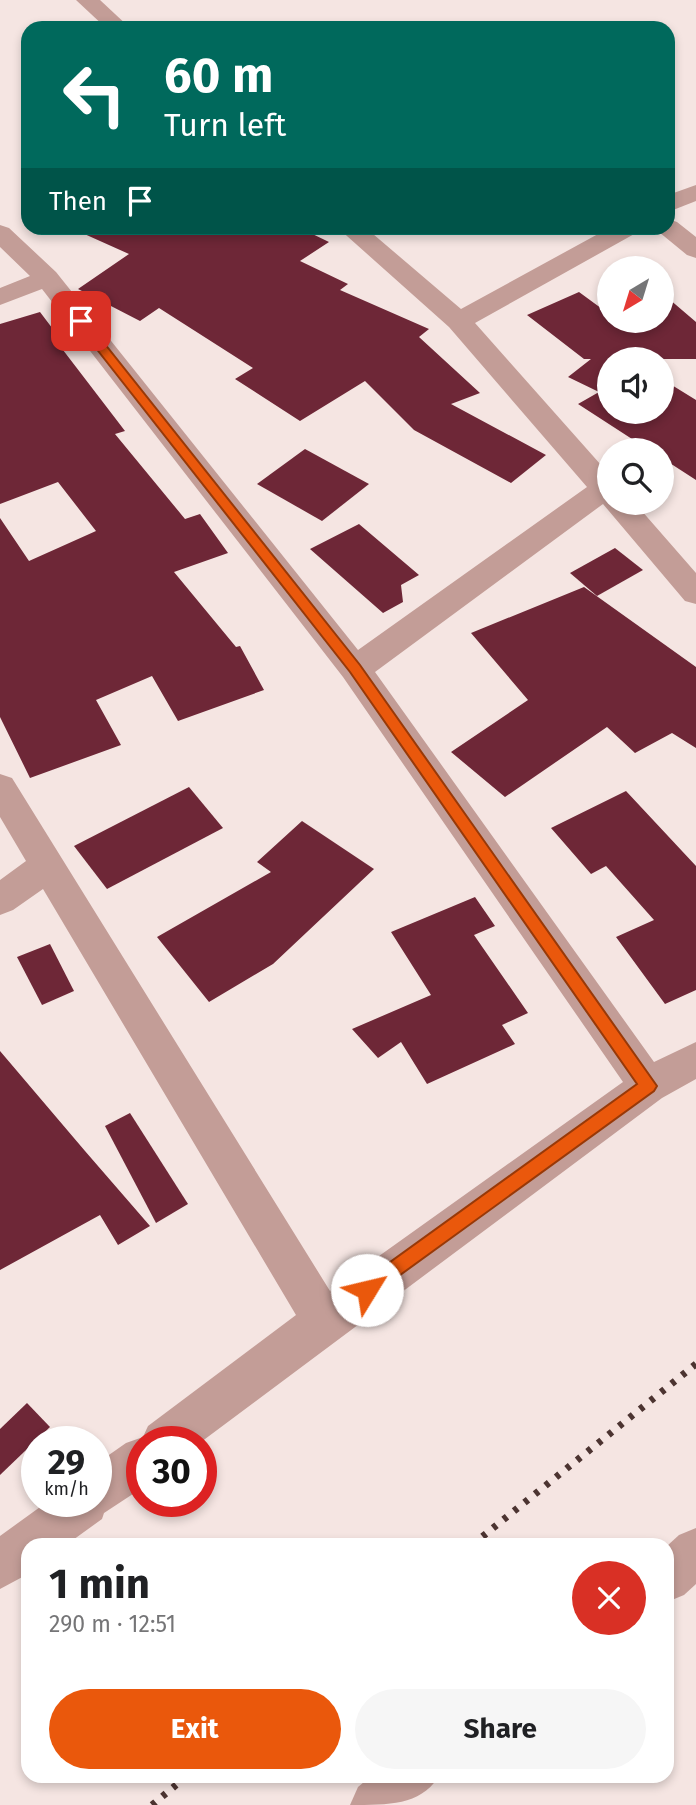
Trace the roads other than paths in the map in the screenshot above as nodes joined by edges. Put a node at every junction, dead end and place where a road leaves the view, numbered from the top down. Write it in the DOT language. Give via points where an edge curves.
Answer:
graph roads {
  1 [pos="87,0"];
  2 [pos="111,21"];
  3 [pos="696,192"];
  4 [pos="675,202"];
  5 [pos="0,233"];
  6 [pos="675,233"];
  7 [pos="359,235"];
  8 [pos="614,235"];
  9 [pos="696,250"];
  10 [pos="47,278"];
  11 [pos="0,297"];
  12 [pos="459,321"];
  13 [pos="597,479"];
  14 [pos="597,503"];
  15 [pos="628,515"];
  16 [pos="696,593"];
  17 [pos="355,669"];
  18 [pos="0,788"];
  19 [pos="47,866"];
  20 [pos="0,900"];
  21 [pos="696,1059"];
  22 [pos="648,1086"];
  23 [pos="324,1321"];
  24 [pos="185,1426"];
  25 [pos="65,1517"];
  26 [pos="36,1538"];
  27 [pos="21,1549"];
  28 [pos="696,1552"];
  29 [pos="0,1565"];
  30 [pos="674,1572"];
  31 [pos="404,1783"];
  32 [pos="376,1805"];
  1 -- 2 [label="street"];
  3 -- 4 [label="street"];
  5 -- 10 [label="street"];
  6 -- 9 [label="street"];
  7 -- 12 [label="street"];
  8 -- 12 [label="street"];
  10 -- 11 [label="street"];
  10 -- 17 [label="street"];
  12 -- 13 [label="street"];
  14 -- 17 [label="street"];
  15 -- 16 [label="street"];
  17 -- 22 [label="street"];
  18 -- 19 [label="street"];
  19 -- 20 [label="street"];
  19 -- 23 [label="street"];
  21 -- 22 [label="street"];
  22 -- 23 [label="street"];
  23 -- 24 [label="street"];
  25 -- 26 [label="street"];
  27 -- 29 [label="street"];
  28 -- 30 [label="street"];
  31 -- 32 [label="street"];
}
